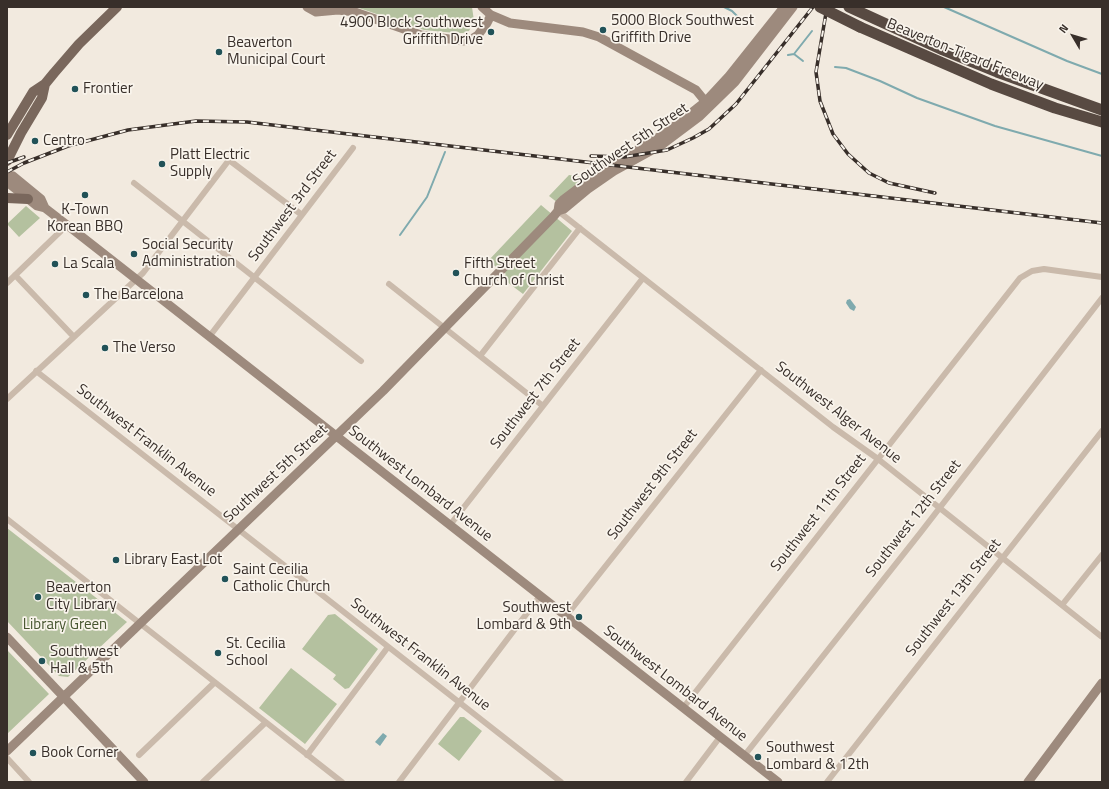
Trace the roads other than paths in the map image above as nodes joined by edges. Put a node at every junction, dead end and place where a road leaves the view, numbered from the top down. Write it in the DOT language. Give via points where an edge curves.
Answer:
graph roads {
  1 [pos="117,7"];
  2 [pos="307,7"];
  3 [pos="482,7"];
  4 [pos="784,7"];
  5 [pos="793,7"];
  6 [pos="820,7"];
  7 [pos="849,7"];
  8 [pos="490,15"];
  9 [pos="45,84"];
  10 [pos="707,105"];
  11 [pos="1102,110"];
  12 [pos="19,114"];
  13 [pos="7,121"];
  14 [pos="1102,122"];
  15 [pos="7,135"];
  16 [pos="353,148"];
  17 [pos="7,161"];
  18 [pos="7,175"];
  19 [pos="7,182"];
  20 [pos="134,183"];
  21 [pos="7,198"];
  22 [pos="28,199"];
  23 [pos="45,208"];
  24 [pos="558,211"];
  25 [pos="302,216"];
  26 [pos="183,221"];
  27 [pos="67,225"];
  28 [pos="580,228"];
  29 [pos="15,275"];
  30 [pos="256,277"];
  31 [pos="1102,277"];
  32 [pos="643,278"];
  33 [pos="135,279"];
  34 [pos="7,283"];
  35 [pos="389,284"];
  36 [pos="1102,298"];
  37 [pos="444,328"];
  38 [pos="73,336"];
  39 [pos="209,337"];
  40 [pos="480,356"];
  41 [pos="361,361"];
  42 [pos="761,370"];
  43 [pos="36,371"];
  44 [pos="7,388"];
  45 [pos="13,394"];
  46 [pos="7,399"];
  47 [pos="543,406"];
  48 [pos="1102,431"];
  49 [pos="336,436"];
  50 [pos="878,459"];
  51 [pos="940,508"];
  52 [pos="7,519"];
  53 [pos="450,525"];
  54 [pos="237,530"];
  55 [pos="1102,555"];
  56 [pos="1003,557"];
  57 [pos="540,596"];
  58 [pos="1062,605"];
  59 [pos="566,616"];
  60 [pos="139,624"];
  61 [pos="7,636"];
  62 [pos="1102,637"];
  63 [pos="388,647"];
  64 [pos="214,683"];
  65 [pos="1102,683"];
  66 [pos="63,697"];
  67 [pos="459,703"];
  68 [pos="683,708"];
  69 [pos="266,723"];
  70 [pos="720,737"];
  71 [pos="7,750"];
  72 [pos="139,755"];
  73 [pos="307,755"];
  74 [pos="744,756"];
  75 [pos="7,758"];
  76 [pos="29,782"];
  77 [pos="144,782"];
  78 [pos="203,782"];
  79 [pos="342,782"];
  80 [pos="399,782"];
  81 [pos="561,782"];
  82 [pos="686,782"];
  83 [pos="778,782"];
  84 [pos="827,782"];
  85 [pos="1028,782"];
  1 -- 9 [label="main road" via="79,44"];
  2 -- 8 [label="street" via="316,12 355,12 421,36 463,41 478,35"];
  3 -- 8 [label="street"];
  4 -- 10 [label="street, Southwest 5th Street"];
  5 -- 10 [label="street, Southwest 5th Street" via="735,82"];
  6 -- 14 [label="highway, Beaverton-Tigard Freeway, bridge" via="991,84"];
  7 -- 11 [label="highway, Beaverton-Tigard Freeway" via="997,72"];
  8 -- 10 [label="street" via="510,23 583,32 599,37 696,90"];
  9 -- 12 [label="main road" via="33,92"];
  9 -- 17 [label="main road" via="42,98"];
  10 -- 24 [label="street, Southwest 5th Street" via="672,138 609,174"];
  12 -- 13 [label="main road"];
  12 -- 15 [label="main road"];
  16 -- 25 [label="street, Southwest 3rd Street"];
  18 -- 23 [label="street, Southwest Lombard Avenue" via="13,176 41,199"];
  19 -- 22 [label="street, Southwest Lombard Avenue"];
  20 -- 26 [label="street"];
  21 -- 22 [label="main road"];
  22 -- 23 [label="street, Southwest Lombard Avenue" via="36,206"];
  23 -- 27 [label="street, Southwest Lombard Avenue"];
  24 -- 28 [label="street, Southwest Alger Avenue"];
  24 -- 37 [label="street, Southwest 5th Street"];
  25 -- 26 [label="street" via="229,160"];
  25 -- 30 [label="street, Southwest 3rd Street"];
  26 -- 30 [label="street"];
  26 -- 33 [label="street" via="143,273"];
  27 -- 29 [label="street"];
  27 -- 33 [label="street, Southwest Lombard Avenue"];
  28 -- 32 [label="street, Southwest Alger Avenue"];
  28 -- 40 [label="street"];
  29 -- 34 [label="street"];
  29 -- 38 [label="street"];
  30 -- 39 [label="street, Southwest 3rd Street"];
  30 -- 41 [label="street"];
  31 -- 50 [label="street, Southwest 11th Street" via="1044,269 1032,271 1020,278"];
  32 -- 42 [label="street, Southwest Alger Avenue"];
  32 -- 47 [label="street, Southwest 7th Street"];
  33 -- 38 [label="street"];
  33 -- 39 [label="street, Southwest Lombard Avenue"];
  35 -- 37 [label="street"];
  36 -- 51 [label="street, Southwest 12th Street"];
  37 -- 40 [label="street"];
  37 -- 49 [label="street, Southwest 5th Street"];
  38 -- 43 [label="street"];
  39 -- 49 [label="street, Southwest Lombard Avenue"];
  40 -- 47 [label="street"];
  42 -- 50 [label="street, Southwest Alger Avenue" via="832,427"];
  42 -- 59 [label="street, Southwest 9th Street"];
  43 -- 45 [label="street"];
  43 -- 54 [label="street, Southwest Franklin Avenue"];
  44 -- 45 [label="street"];
  45 -- 46 [label="street"];
  47 -- 53 [label="street, Southwest 7th Street"];
  48 -- 56 [label="street, Southwest 13th Street"];
  49 -- 53 [label="street, Southwest Lombard Avenue"];
  49 -- 54 [label="street, Southwest 5th Street"];
  50 -- 51 [label="street, Southwest Alger Avenue"];
  50 -- 68 [label="street, Southwest 11th Street"];
  51 -- 56 [label="street, Southwest Alger Avenue"];
  51 -- 74 [label="street, Southwest 12th Street"];
  52 -- 60 [label="street"];
  53 -- 57 [label="street, Southwest Lombard Avenue"];
  54 -- 60 [label="street, Southwest 5th Street"];
  54 -- 63 [label="street, Southwest Franklin Avenue"];
  55 -- 58 [label="street"];
  56 -- 58 [label="street, Southwest Alger Avenue"];
  56 -- 84 [label="street, Southwest 13th Street"];
  57 -- 59 [label="street, Southwest Lombard Avenue"];
  57 -- 67 [label="street"];
  58 -- 62 [label="street, Southwest Alger Avenue"];
  59 -- 68 [label="street, Southwest Lombard Avenue"];
  60 -- 64 [label="street"];
  60 -- 66 [label="street, Southwest 5th Street"];
  61 -- 66 [label="street"];
  63 -- 67 [label="street, Southwest Franklin Avenue"];
  63 -- 73 [label="street"];
  64 -- 69 [label="street"];
  64 -- 72 [label="street"];
  65 -- 85 [label="street"];
  66 -- 71 [label="street, Southwest 5th Street"];
  66 -- 77 [label="street"];
  67 -- 80 [label="street"];
  67 -- 81 [label="street, Southwest Franklin Avenue"];
  68 -- 70 [label="street, Southwest Lombard Avenue"];
  69 -- 73 [label="street"];
  69 -- 78 [label="street"];
  70 -- 74 [label="street, Southwest Lombard Avenue"];
  70 -- 82 [label="street"];
  73 -- 79 [label="street"];
  74 -- 83 [label="street, Southwest Lombard Avenue"];
  75 -- 76 [label="street"];
}
